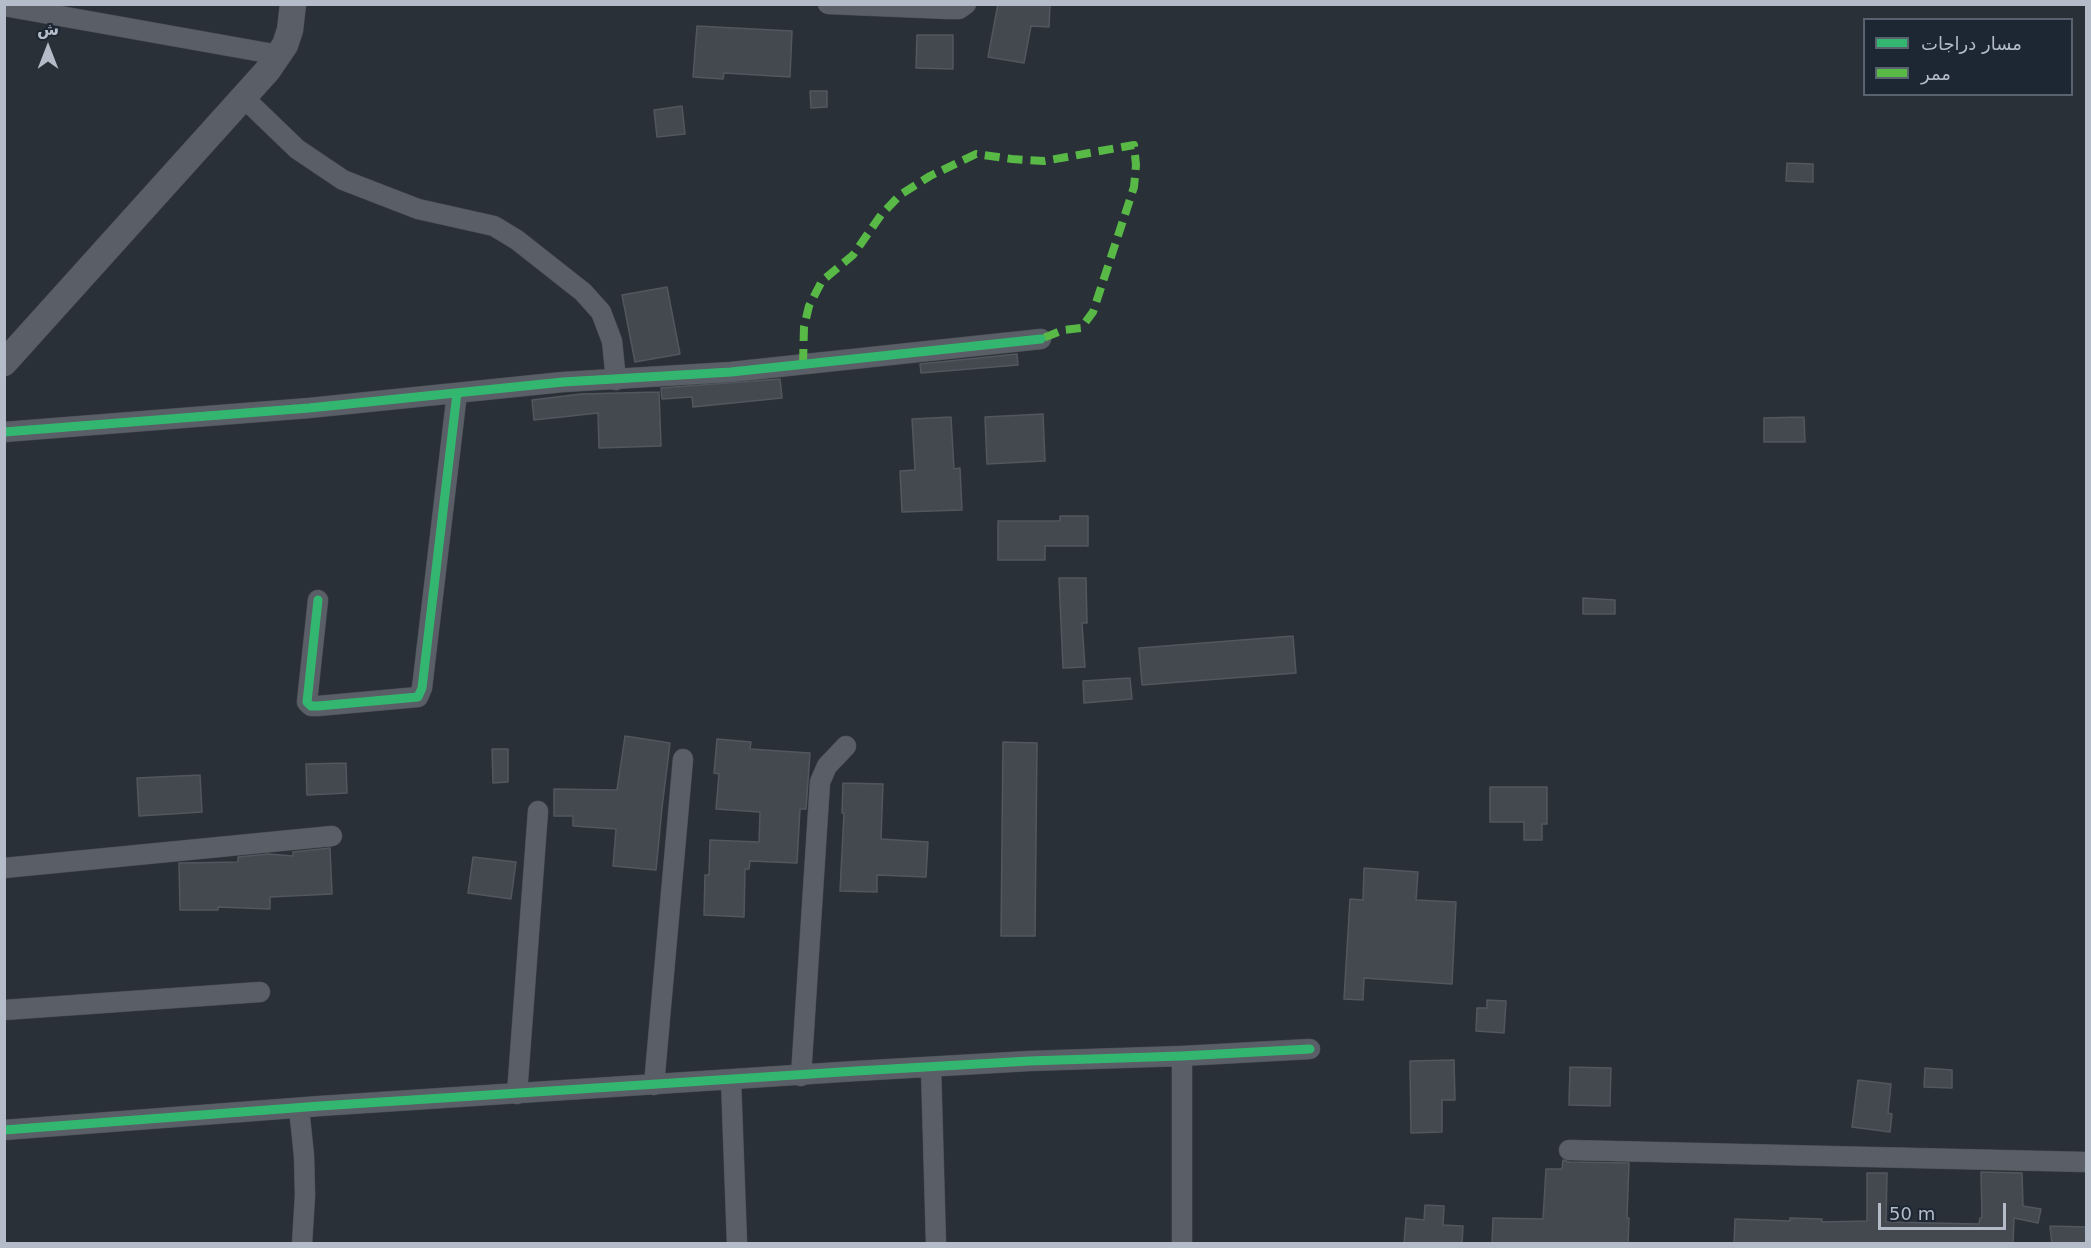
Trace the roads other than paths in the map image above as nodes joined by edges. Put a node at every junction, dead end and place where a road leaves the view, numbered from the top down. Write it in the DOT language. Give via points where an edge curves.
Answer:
graph roads {
  1 [pos="293,4"];
  2 [pos="828,4"];
  3 [pos="966,4"];
  4 [pos="4,6"];
  5 [pos="279,55"];
  6 [pos="244,98"];
  7 [pos="1041,339"];
  8 [pos="4,363"];
  9 [pos="616,380"];
  10 [pos="457,393"];
  11 [pos="4,432"];
  12 [pos="318,600"];
  13 [pos="846,746"];
  14 [pos="683,759"];
  15 [pos="538,811"];
  16 [pos="332,836"];
  17 [pos="4,868"];
  18 [pos="260,992"];
  19 [pos="4,1010"];
  20 [pos="1310,1049"];
  21 [pos="1182,1056"];
  22 [pos="931,1067"];
  23 [pos="801,1076"];
  24 [pos="731,1080"];
  25 [pos="654,1085"];
  26 [pos="516,1094"];
  27 [pos="299,1108"];
  28 [pos="4,1130"];
  29 [pos="1569,1150"];
  30 [pos="2086,1162"];
  31 [pos="302,1244"];
  32 [pos="737,1244"];
  33 [pos="936,1244"];
  34 [pos="1182,1244"];
  1 -- 5 [label="street" via="288,35"];
  2 -- 3 [label="street" via="948,9"];
  4 -- 5 [label="street"];
  5 -- 6 [label="street"];
  6 -- 8 [label="street"];
  6 -- 9 [label="street" via="297,149 343,180 418,209 494,226 517,240 583,292 601,312 612,341"];
  7 -- 9 [label="street" via="731,372"];
  9 -- 10 [label="street"];
  10 -- 11 [label="street"];
  10 -- 12 [label="street" via="418,697 311,706 307,702"];
  13 -- 23 [label="street" via="827,766 820,782"];
  14 -- 25 [label="street"];
  15 -- 26 [label="street"];
  16 -- 17 [label="street"];
  18 -- 19 [label="street"];
  20 -- 21 [label="street"];
  21 -- 22 [label="street"];
  21 -- 34 [label="street"];
  22 -- 23 [label="street"];
  22 -- 33 [label="street"];
  23 -- 24 [label="street"];
  24 -- 25 [label="street"];
  24 -- 32 [label="street"];
  25 -- 26 [label="street"];
  26 -- 27 [label="street"];
  27 -- 28 [label="street"];
  27 -- 31 [label="street" via="305,1195"];
  29 -- 30 [label="street"];
}
